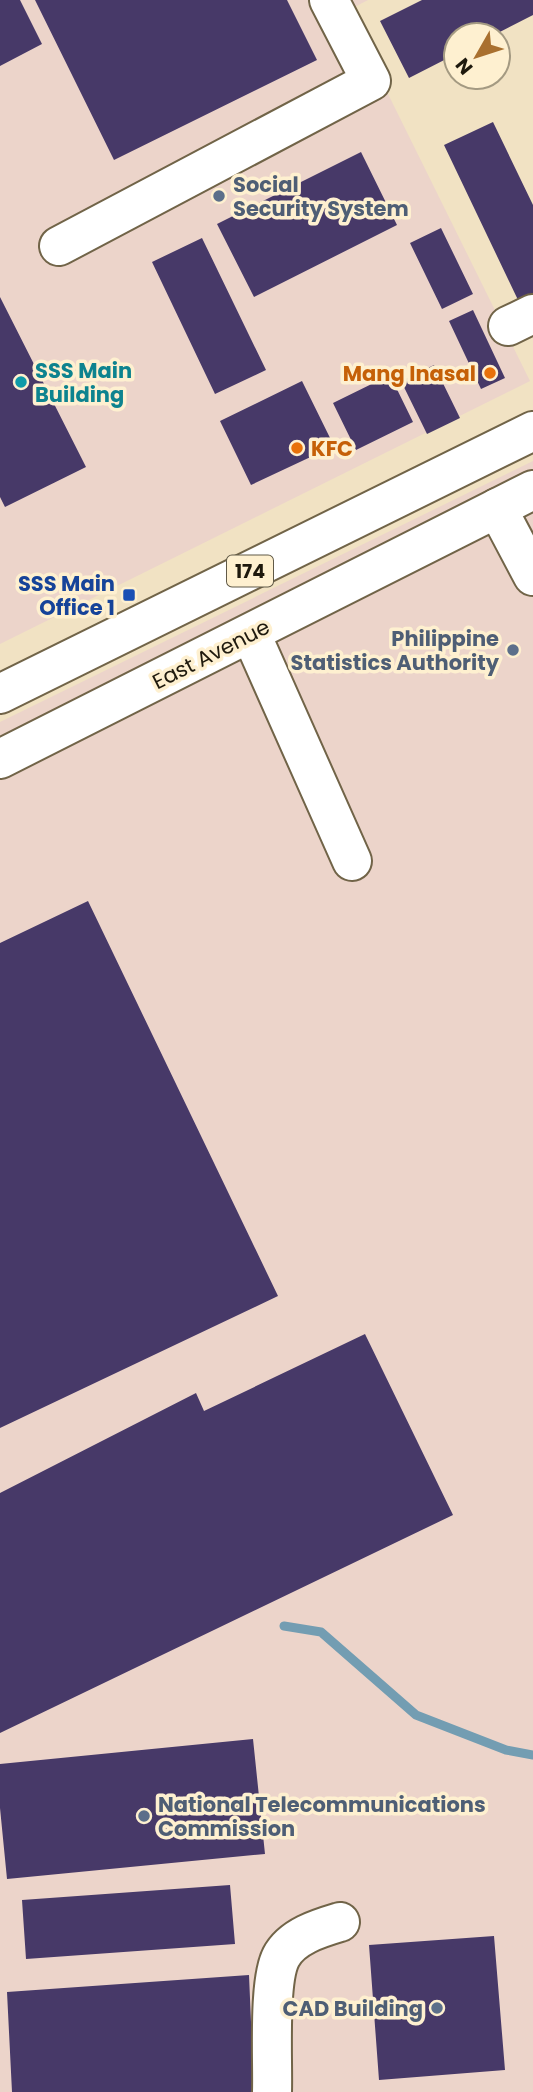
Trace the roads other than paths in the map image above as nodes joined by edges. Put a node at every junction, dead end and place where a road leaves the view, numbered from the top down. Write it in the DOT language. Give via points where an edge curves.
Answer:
graph roads {
  1 [pos="329,0"];
  2 [pos="59,246"];
  3 [pos="533,431"];
  4 [pos="533,490"];
  5 [pos="497,508"];
  6 [pos="533,576"];
  7 [pos="251,634"];
  8 [pos="0,694"];
  9 [pos="0,759"];
  10 [pos="352,861"];
  11 [pos="340,1922"];
  12 [pos="272,2092"];
  1 -- 2 [label="main road" via="371,81"];
  3 -- 8 [label="main road, 174"];
  4 -- 5 [label="main road, East Avenue"];
  5 -- 6 [label="main road"];
  5 -- 7 [label="main road, East Avenue"];
  7 -- 9 [label="main road, East Avenue"];
  7 -- 10 [label="main road"];
  11 -- 12 [label="main road" via="312,1931 281,1957 275,1981"];
}
